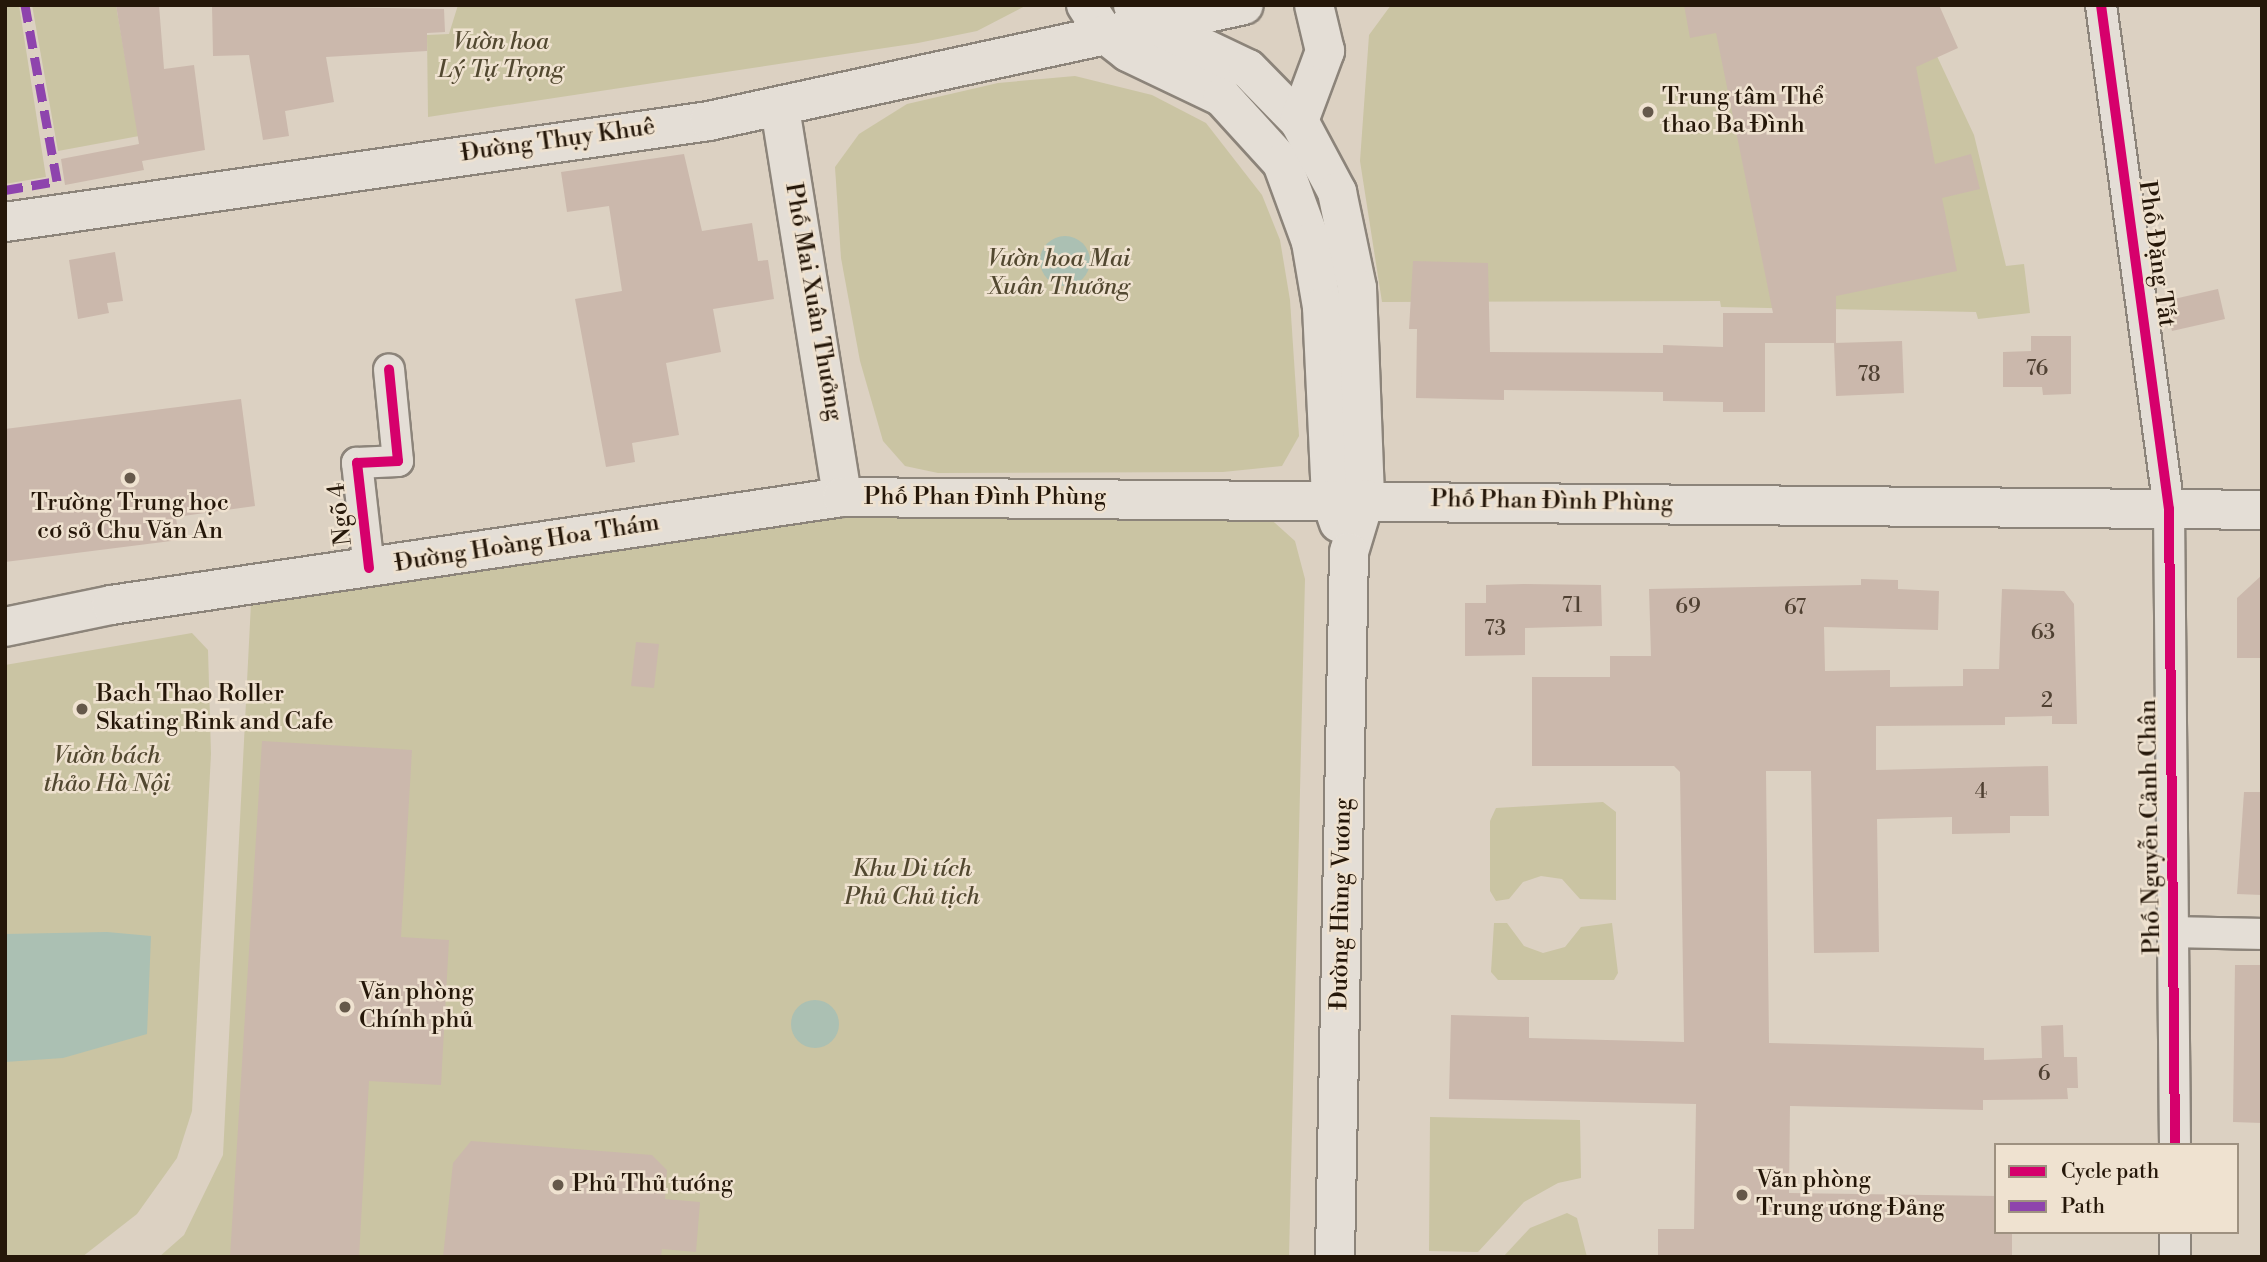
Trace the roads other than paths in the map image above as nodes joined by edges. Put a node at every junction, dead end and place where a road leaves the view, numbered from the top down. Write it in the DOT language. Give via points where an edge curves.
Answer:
graph roads {
  1 [pos="1244,5"];
  2 [pos="1314,5"];
  3 [pos="2101,5"];
  4 [pos="1142,14"];
  5 [pos="1096,20"];
  6 [pos="780,108"];
  7 [pos="1299,121"];
  8 [pos="5,222"];
  9 [pos="389,369"];
  10 [pos="842,497"];
  11 [pos="1348,500"];
  12 [pos="2169,509"];
  13 [pos="2262,510"];
  14 [pos="369,568"];
  15 [pos="5,627"];
  16 [pos="2173,932"];
  17 [pos="2262,934"];
  18 [pos="2175,1143"];
  19 [pos="2175,1234"];
  20 [pos="1335,1257"];
  21 [pos="2175,1257"];
  1 -- 4 [label="main road, Đường Thụy Khuê"];
  2 -- 7 [label="main road" via="1325,51"];
  3 -- 12 [label="street, Phố Đặng Tất"];
  4 -- 5 [label="main road, Đường Thụy Khuê"];
  4 -- 7 [label="main road, Đường Hùng Vương" via="1248,69"];
  5 -- 6 [label="main road, Đường Thụy Khuê"];
  5 -- 11 [label="main road, Đường Hùng Vương" via="1128,52 1222,97 1282,163 1311,242"];
  6 -- 8 [label="main road, Đường Thụy Khuê"];
  6 -- 10 [label="main road, Phố Mai Xuân Thưởng"];
  7 -- 11 [label="main road, Đường Hùng Vương" via="1337,192 1348,235 1362,352"];
  9 -- 14 [label="street, Ngõ 4" via="398,461 357,463"];
  10 -- 11 [label="main road, Phố Phan Đình Phùng"];
  10 -- 14 [label="main road, Đường Hoàng Hoa Thám"];
  11 -- 12 [label="main road, Phố Phan Đình Phùng"];
  11 -- 20 [label="main road, Đường Hùng Vương"];
  12 -- 13 [label="main road, Phố Phan Đình Phùng"];
  12 -- 16 [label="street, Phố Nguyễn Cảnh Chân"];
  14 -- 15 [label="main road, Đường Hoàng Hoa Thám" via="111,605"];
  16 -- 17 [label="street"];
  16 -- 18 [label="street, Phố Nguyễn Cảnh Chân"];
  19 -- 21 [label="street"];
}
